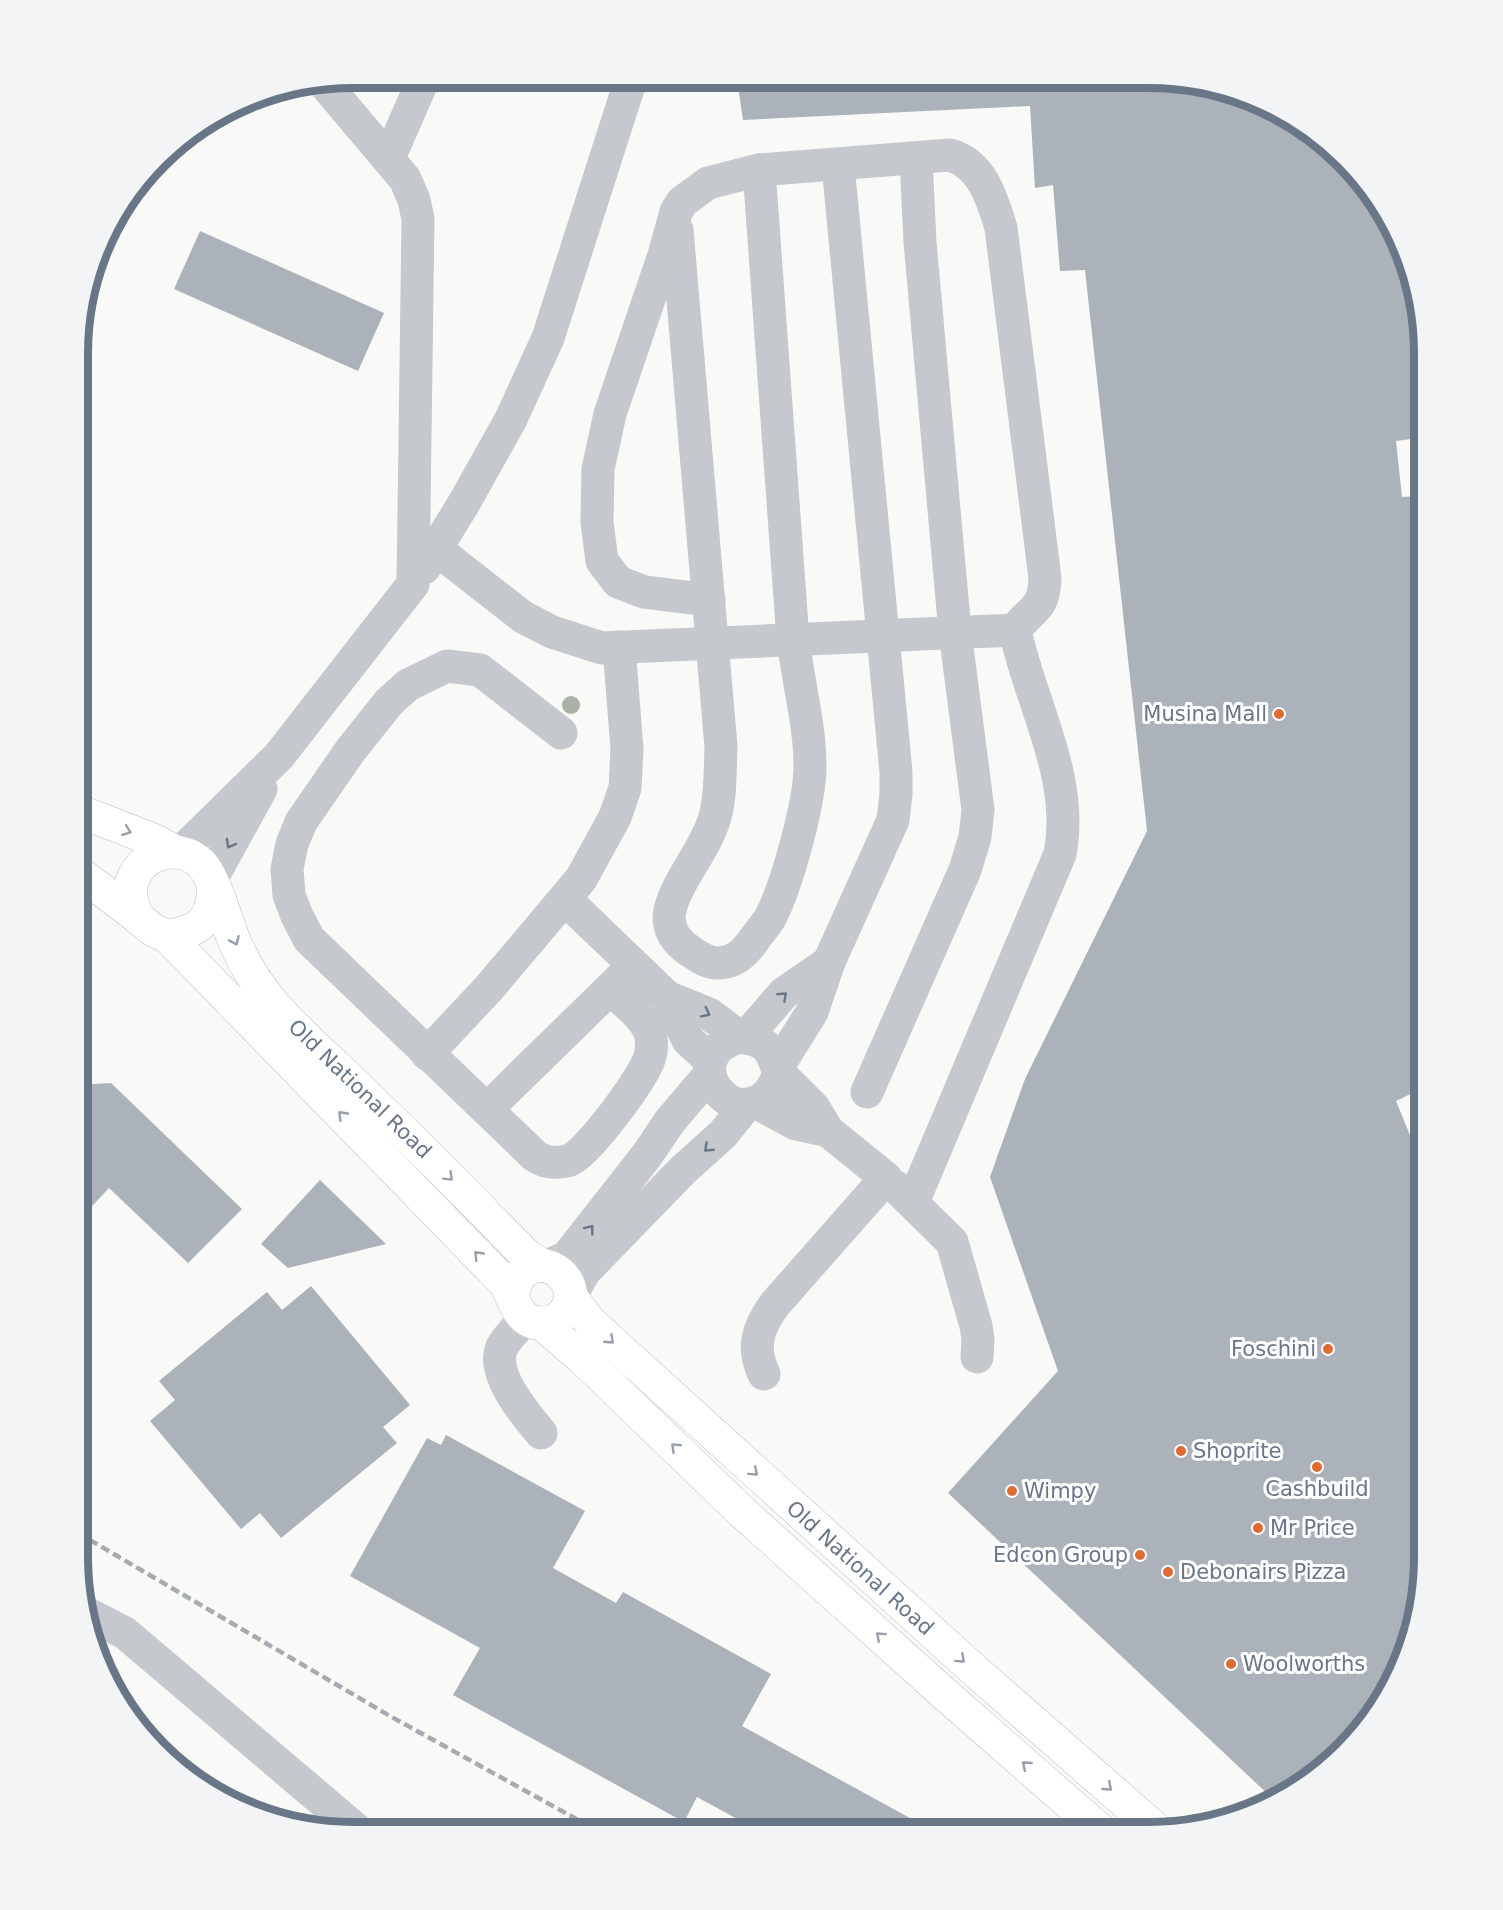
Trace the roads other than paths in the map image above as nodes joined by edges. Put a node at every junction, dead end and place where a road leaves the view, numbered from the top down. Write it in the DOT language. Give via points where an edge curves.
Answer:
graph roads {
  1 [pos="420,88"];
  2 [pos="628,88"];
  3 [pos="330,90"];
  4 [pos="389,158"];
  5 [pos="916,158"];
  6 [pos="838,165"];
  7 [pos="759,171"];
  8 [pos="675,212"];
  9 [pos="436,549"];
  10 [pos="413,584"];
  11 [pos="709,600"];
  12 [pos="1016,630"];
  13 [pos="955,632"];
  14 [pos="884,636"];
  15 [pos="793,639"];
  16 [pos="713,643"];
  17 [pos="619,647"];
  18 [pos="561,733"];
  19 [pos="279,756"];
  20 [pos="88,815"];
  21 [pos="178,852"];
  22 [pos="88,880"];
  23 [pos="213,882"];
  24 [pos="565,899"];
  25 [pos="138,917"];
  26 [pos="166,935"];
  27 [pos="828,962"];
  28 [pos="634,965"];
  29 [pos="610,988"];
  30 [pos="667,997"];
  31 [pos="743,1037"];
  32 [pos="427,1054"];
  33 [pos="711,1067"];
  34 [pos="778,1070"];
  35 [pos="867,1092"];
  36 [pos="751,1103"];
  37 [pos="486,1108"];
  38 [pos="828,1131"];
  39 [pos="886,1178"];
  40 [pos="913,1202"];
  41 [pos="544,1266"];
  42 [pos="571,1296"];
  43 [pos="527,1314"];
  44 [pos="977,1357"];
  45 [pos="764,1374"];
  46 [pos="541,1432"];
  47 [pos="96,1618"];
  48 [pos="347,1822"];
  49 [pos="1091,1822"];
  50 [pos="1147,1822"];
  1 -- 4 [label="street"];
  2 -- 9 [label="street" via="548,338 511,419"];
  3 -- 4 [label="street"];
  4 -- 10 [label="street" via="405,179 418,219"];
  5 -- 6 [label="street"];
  5 -- 12 [label="street" via="950,154 970,163 979,174 1001,228 1045,578 1044,596"];
  5 -- 13 [label="street"];
  6 -- 7 [label="street"];
  6 -- 14 [label="street"];
  7 -- 8 [label="street" via="708,183"];
  7 -- 15 [label="street"];
  8 -- 11 [label="street"];
  8 -- 11 [label="street" via="610,414 598,469 597,522 602,561 618,582 644,592"];
  9 -- 10 [label="street"];
  9 -- 17 [label="street" via="523,617 552,632 602,648"];
  10 -- 19 [label="street"];
  11 -- 16 [label="street"];
  12 -- 13 [label="street"];
  12 -- 40 [label="street" via="1035,704 1049,736 1064,834 1060,854"];
  13 -- 14 [label="street"];
  13 -- 35 [label="street" via="978,810 975,837 965,870"];
  14 -- 15 [label="street"];
  14 -- 27 [label="street" via="896,772 893,820"];
  15 -- 16 [label="street"];
  15 -- 16 [label="street" via="810,767 803,812 770,918 746,951 718,963 686,948 675,939 669,923 677,893 714,818 719,790 721,747"];
  16 -- 17 [label="street"];
  17 -- 24 [label="street" via="627,749 625,788 615,817 582,879"];
  18 -- 32 [label="street" via="480,670 447,666 408,685 389,702 301,822 287,869 289,895 309,939"];
  19 -- 21 [label="street"];
  19 -- 23 [label="street, one-way"];
  20 -- 21 [label="main road, Old National Road, one-way"];
  21 -- 23 [label="main road, Old National Road" via="200,862"];
  21 -- 25 [label="main road" via="157,855 141,865 131,890"];
  22 -- 25 [label="main road, Old National Road"];
  23 -- 26 [label="main road" via="213,902 207,916 182,934"];
  23 -- 41 [label="main road, Old National Road, one-way" via="251,976 274,1004 527,1256"];
  24 -- 28 [label="street"];
  24 -- 32 [label="street"];
  25 -- 26 [label="main road, Old National Road" via="150,929"];
  43 -- 26 [label="main road, Old National Road, one-way" via="506,1284"];
  31 -- 27 [label="street, one-way" via="784,993"];
  27 -- 34 [label="street" via="812,1012"];
  28 -- 29 [label="street"];
  28 -- 30 [label="street"];
  29 -- 37 [label="street"];
  29 -- 37 [label="street" via="642,1020 650,1034 651,1056 641,1078 583,1151 569,1161 539,1159"];
  30 -- 31 [label="street, one-way" via="710,1014"];
  30 -- 33 [label="street" via="688,1040"];
  31 -- 33 [label="street" via="718,1049"];
  31 -- 34 [label="street" via="765,1045"];
  32 -- 37 [label="street"];
  33 -- 36 [label="street" via="714,1086 722,1097 733,1103"];
  41 -- 33 [label="street, one-way" via="567,1257"];
  34 -- 36 [label="street" via="769,1092"];
  34 -- 38 [label="street" via="814,1108"];
  36 -- 38 [label="street" via="796,1124"];
  36 -- 42 [label="street, one-way" via="585,1271"];
  38 -- 39 [label="street"];
  39 -- 40 [label="street"];
  39 -- 45 [label="street" via="760,1325 756,1351"];
  40 -- 44 [label="street" via="952,1242 976,1326"];
  41 -- 42 [label="main road, Old National Road" via="562,1274"];
  41 -- 43 [label="main road" via="531,1268 515,1283 512,1295"];
  42 -- 43 [label="main road" via="562,1315 552,1321"];
  42 -- 50 [label="main road, Old National Road, one-way" via="590,1322 767,1484"];
  43 -- 46 [label="street" via="502,1346 499,1362 523,1412"];
  49 -- 43 [label="main road, Old National Road, one-way" via="742,1512 562,1340"];
  47 -- 48 [label="street" via="125,1633"];
}
